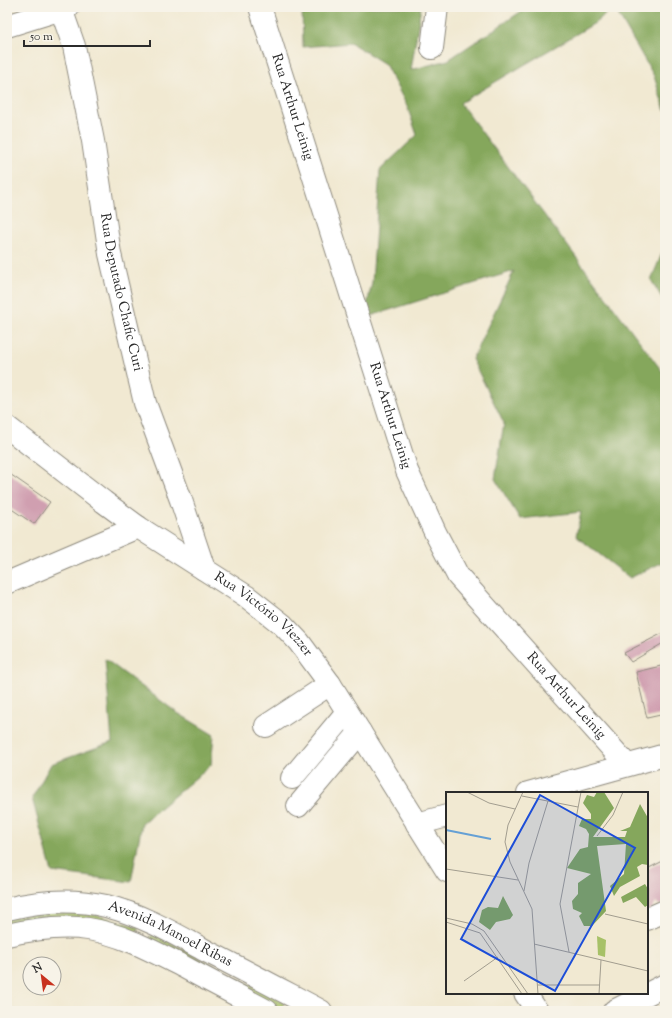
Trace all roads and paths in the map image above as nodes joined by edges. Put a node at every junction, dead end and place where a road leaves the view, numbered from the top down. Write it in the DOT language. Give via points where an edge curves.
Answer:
graph roads {
  1 [pos="260,7"];
  2 [pos="437,7"];
  3 [pos="65,8"];
  4 [pos="7,26"];
  5 [pos="432,48"];
  6 [pos="7,427"];
  7 [pos="138,527"];
  8 [pos="204,569"];
  9 [pos="7,583"];
  10 [pos="330,684"];
  11 [pos="348,712"];
  12 [pos="266,726"];
  13 [pos="360,732"];
  14 [pos="665,755"];
  15 [pos="627,765"];
  16 [pos="292,778"];
  17 [pos="532,792"];
  18 [pos="298,806"];
  19 [pos="446,816"];
  20 [pos="417,824"];
  21 [pos="446,869"];
  22 [pos="7,909"];
  23 [pos="665,911"];
  24 [pos="648,919"];
  25 [pos="7,935"];
  26 [pos="665,985"];
  27 [pos="526,994"];
  28 [pos="647,994"];
  29 [pos="648,994"];
  30 [pos="261,1010"];
  31 [pos="321,1011"];
  32 [pos="537,1011"];
  33 [pos="614,1011"];
  1 -- 15 [label="street, Rua Arthur Leinig" via="408,471 435,532 458,576"];
  2 -- 5 [label="street"];
  3 -- 4 [label="street"];
  3 -- 8 [label="street, Rua Deputado Chafic Curi" via="93,141 110,254 145,403"];
  6 -- 7 [label="street, Rua Victório Viezzer"];
  7 -- 8 [label="street, Rua Victório Viezzer"];
  7 -- 9 [label="street"];
  8 -- 10 [label="street, Rua Victório Viezzer" via="246,596 283,625"];
  10 -- 11 [label="street, Rua Victório Viezzer"];
  10 -- 12 [label="street"];
  11 -- 13 [label="street, Rua Victório Viezzer"];
  11 -- 16 [label="street"];
  13 -- 18 [label="street"];
  13 -- 20 [label="street, Rua Victório Viezzer"];
  14 -- 15 [label="street"];
  15 -- 17 [label="street"];
  19 -- 20 [label="street"];
  20 -- 21 [label="street, Rua Victório Viezzer"];
  22 -- 31 [label="street, Avenida Manoel Ribas" via="38,903 62,902 105,906 125,912 170,932"];
  23 -- 24 [label="street"];
  25 -- 30 [label="street, Avenida Manoel Ribas" via="71,927 112,935 158,954"];
  26 -- 29 [label="street"];
  27 -- 32 [label="street"];
  28 -- 33 [label="street"];
}
